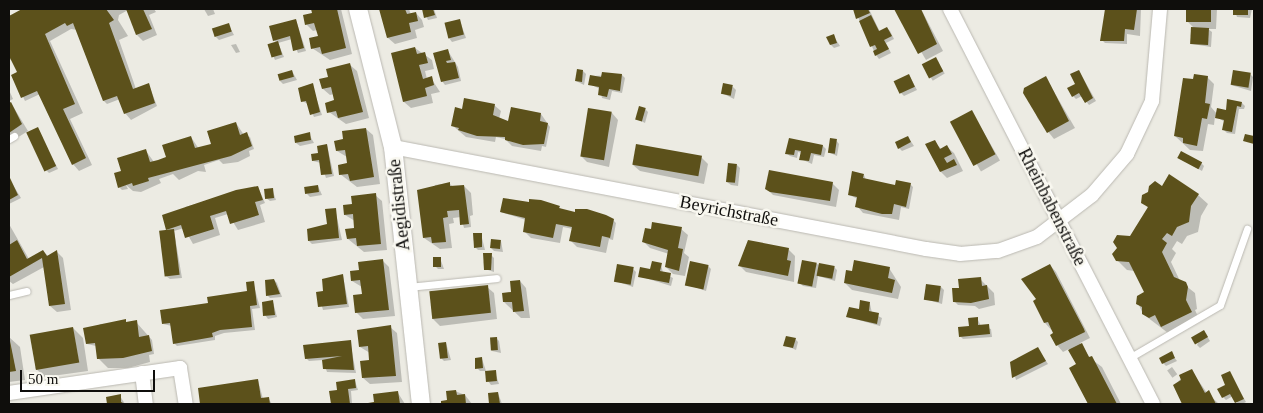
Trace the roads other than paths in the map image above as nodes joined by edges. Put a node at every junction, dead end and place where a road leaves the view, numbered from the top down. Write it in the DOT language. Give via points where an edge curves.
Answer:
graph roads {
  1 [pos="358,9"];
  2 [pos="950,9"];
  3 [pos="1160,9"];
  4 [pos="393,147"];
  5 [pos="1059,221"];
  6 [pos="1247,228"];
  7 [pos="497,278"];
  8 [pos="408,287"];
  9 [pos="27,291"];
  10 [pos="9,295"];
  11 [pos="1129,358"];
  12 [pos="142,373"];
  13 [pos="9,393"];
  14 [pos="146,404"];
  15 [pos="186,404"];
  16 [pos="421,404"];
  17 [pos="1153,404"];
  1 -- 4 [label="street, Aegidistraße"];
  2 -- 5 [label="street, Rheinbabenstraße"];
  3 -- 5 [label="street, Beyrichstraße" via="1152,101 1127,154 1092,195"];
  4 -- 5 [label="street, Beyrichstraße" via="960,254 998,251 1037,238"];
  4 -- 8 [label="street, Aegidistraße"];
  5 -- 11 [label="street, Rheinbabenstraße"];
  6 -- 11 [label="lane" via="1220,305"];
  7 -- 8 [label="lane"];
  8 -- 16 [label="street, Aegidistraße"];
  9 -- 10 [label="lane"];
  11 -- 17 [label="street, Rheinbabenstraße"];
  12 -- 13 [label="street"];
  12 -- 14 [label="street"];
  12 -- 15 [label="street" via="180,368"];
}
